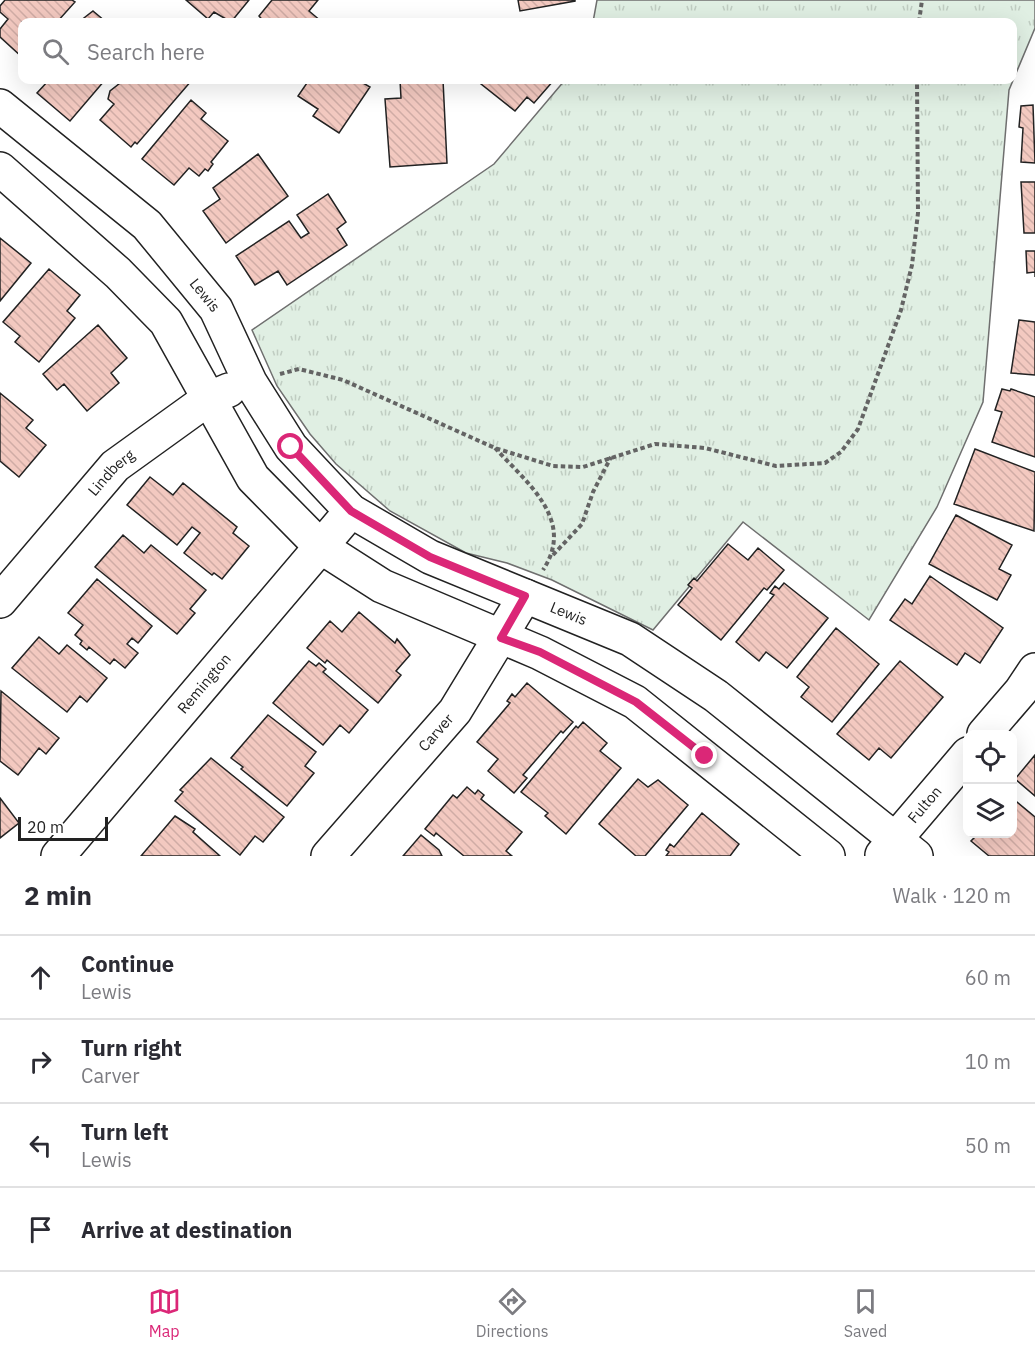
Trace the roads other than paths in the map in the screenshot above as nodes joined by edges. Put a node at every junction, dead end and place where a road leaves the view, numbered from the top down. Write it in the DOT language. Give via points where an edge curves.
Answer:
graph roads {
  1 [pos="0,105"];
  2 [pos="0,169"];
  3 [pos="250,382"];
  4 [pos="208,399"];
  5 [pos="351,511"];
  6 [pos="321,547"];
  7 [pos="525,596"];
  8 [pos="0,601"];
  9 [pos="501,638"];
  10 [pos="1035,670"];
  11 [pos="988,730"];
  12 [pos="963,761"];
  13 [pos="897,850"];
  14 [pos="58,856"];
  15 [pos="328,856"];
  16 [pos="828,856"];
  1 -- 3 [label="street, Lewis" via="147,225 216,309"];
  2 -- 4 [label="street" via="118,273 166,322"];
  3 -- 4 [label="street, Lindberg"];
  3 -- 5 [label="street, Lewis" via="291,447"];
  4 -- 6 [label="street" via="253,478"];
  4 -- 8 [label="street, Lindberg" via="115,466"];
  5 -- 6 [label="street, Remington"];
  5 -- 7 [label="street, Lewis" via="430,557"];
  6 -- 9 [label="street" via="382,586"];
  6 -- 14 [label="street, Remington"];
  7 -- 9 [label="street, Carver"];
  7 -- 13 [label="street, Lewis" via="630,639 716,696"];
  9 -- 15 [label="street, Carver" via="456,711"];
  9 -- 16 [label="street" via="540,652 636,702"];
  10 -- 11 [label="street"];
  12 -- 13 [label="street, Fulton"];
}
